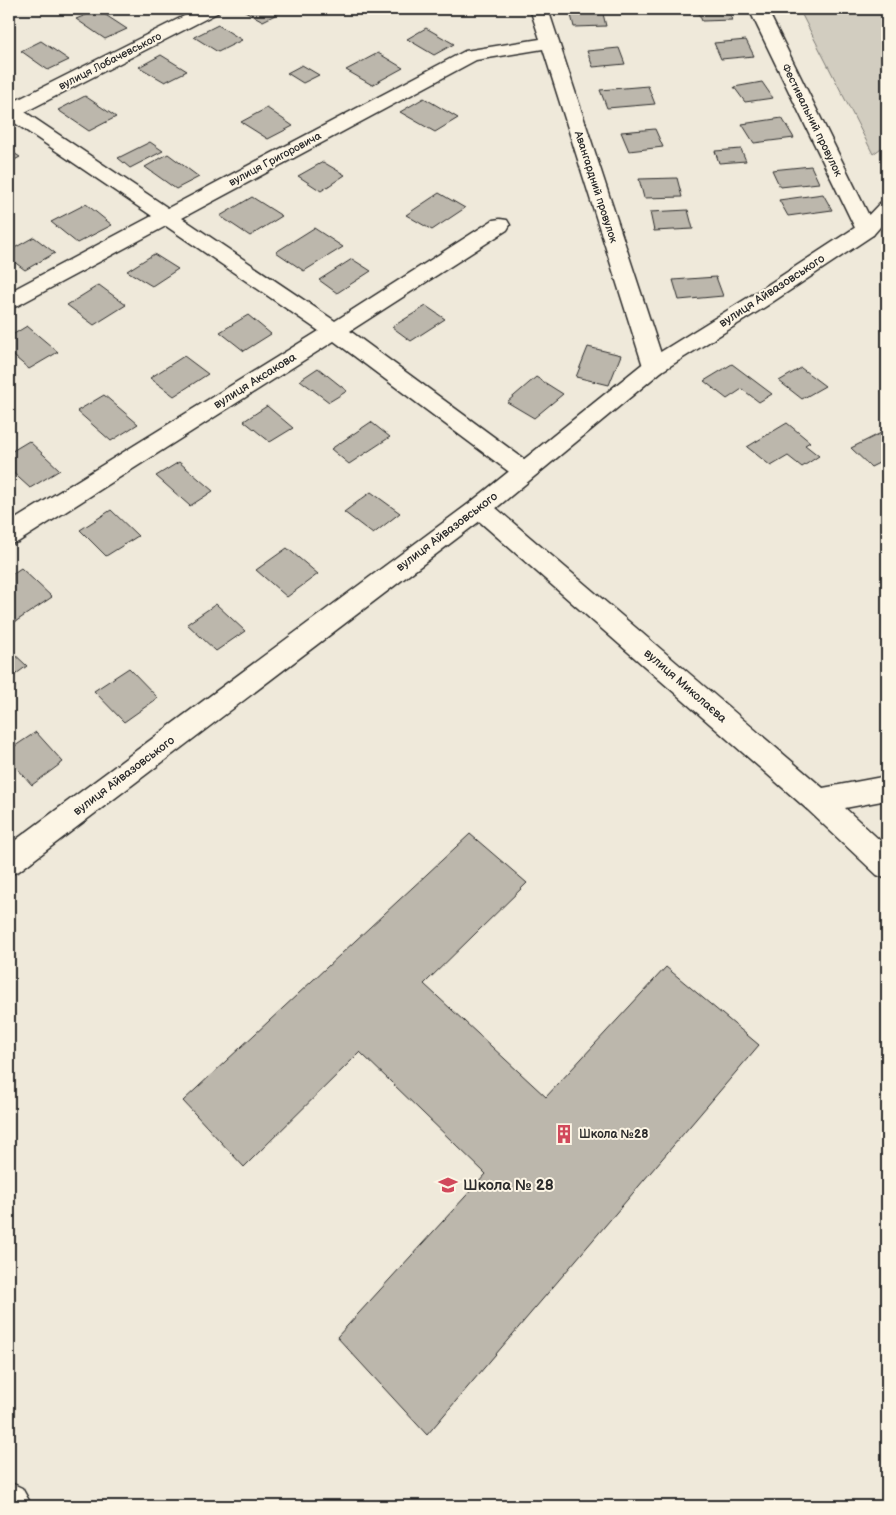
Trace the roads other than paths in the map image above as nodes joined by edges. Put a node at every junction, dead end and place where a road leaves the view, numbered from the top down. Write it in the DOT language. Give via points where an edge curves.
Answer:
graph roads {
  1 [pos="211,9"];
  2 [pos="539,9"];
  3 [pos="758,9"];
  4 [pos="550,43"];
  5 [pos="10,112"];
  6 [pos="887,207"];
  7 [pos="164,217"];
  8 [pos="500,225"];
  9 [pos="866,230"];
  10 [pos="9,301"];
  11 [pos="335,331"];
  12 [pos="654,366"];
  13 [pos="524,471"];
  14 [pos="480,508"];
  15 [pos="9,535"];
  16 [pos="887,788"];
  17 [pos="818,801"];
  18 [pos="9,862"];
  19 [pos="887,866"];
  20 [pos="9,1501"];
  21 [pos="13,1506"];
  1 -- 5 [label="street, вулиця Лобачевського"];
  2 -- 4 [label="street, Авангардний провулок"];
  3 -- 9 [label="street, Фестивальний провулок"];
  4 -- 7 [label="street, вулиця Григоровича" via="471,55"];
  4 -- 12 [label="street, Авангардний провулок"];
  5 -- 7 [label="street"];
  6 -- 9 [label="street, вулиця Айвазовського"];
  7 -- 10 [label="street, вулиця Григоровича"];
  7 -- 11 [label="street"];
  8 -- 11 [label="street, вулиця Аксакова"];
  9 -- 12 [label="street, вулиця Айвазовського"];
  11 -- 13 [label="street"];
  11 -- 15 [label="street, вулиця Аксакова"];
  12 -- 13 [label="street, вулиця Айвазовського"];
  13 -- 14 [label="street, вулиця Айвазовського"];
  14 -- 17 [label="street, вулиця Миколаєва"];
  14 -- 18 [label="street, вулиця Айвазовського"];
  16 -- 17 [label="street"];
  17 -- 19 [label="street, вулиця Миколаєва"];
  20 -- 21 [label="street"];
}
